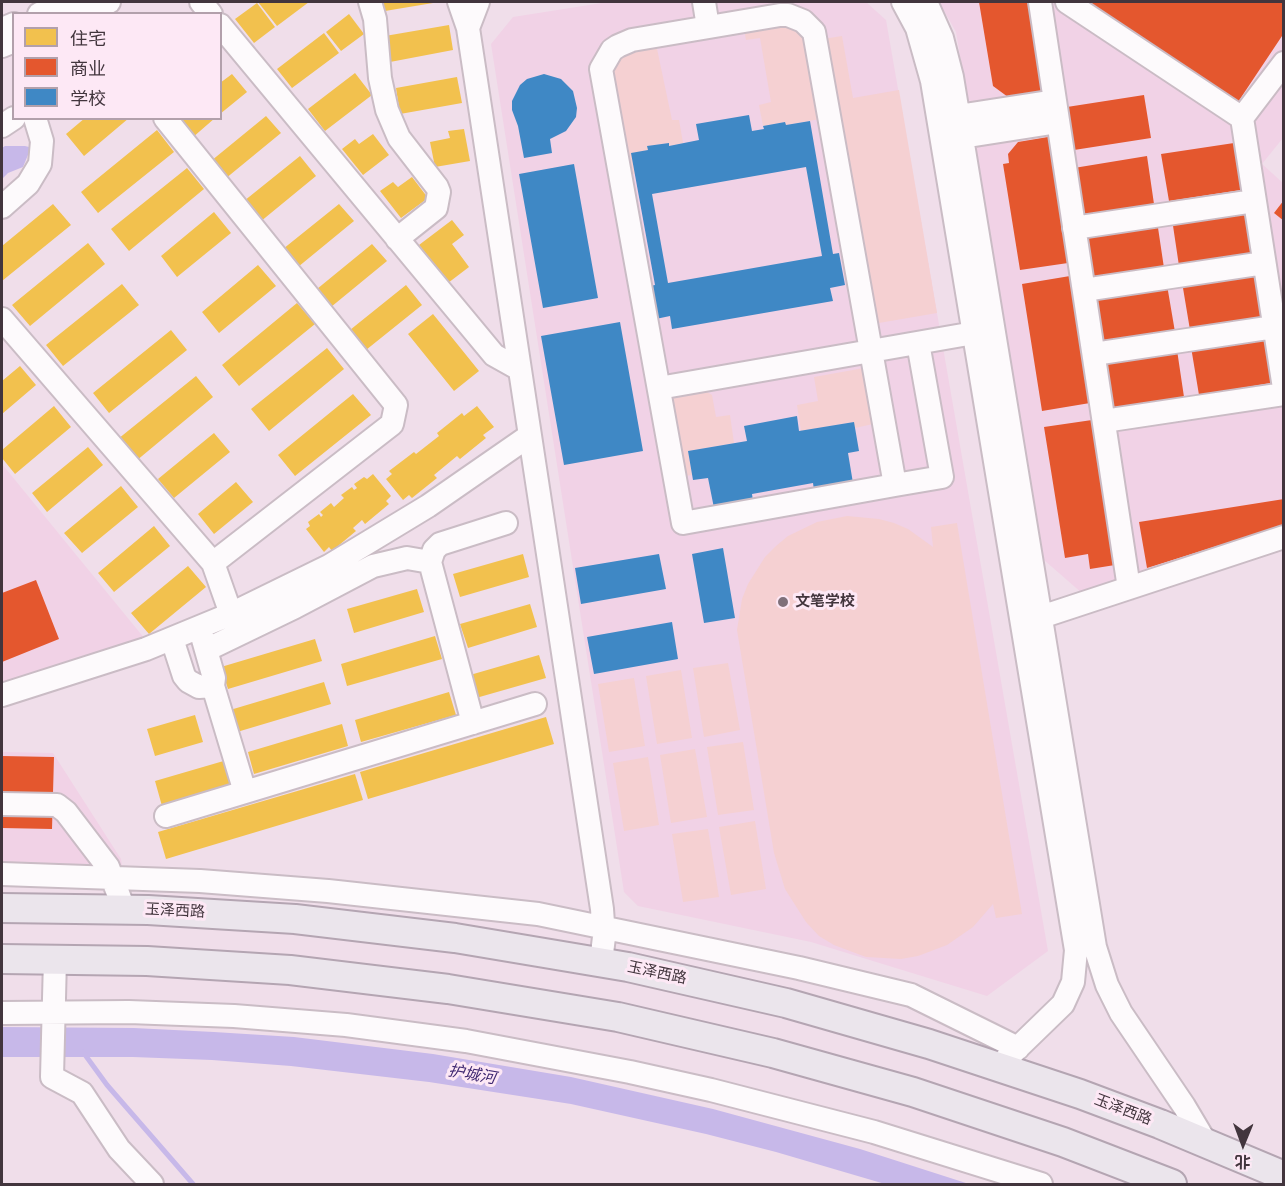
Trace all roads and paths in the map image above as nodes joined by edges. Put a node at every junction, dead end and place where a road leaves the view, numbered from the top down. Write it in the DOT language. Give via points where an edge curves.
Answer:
graph roads {
  1 [pos="69,2"];
  2 [pos="109,2"];
  3 [pos="370,2"];
  4 [pos="459,2"];
  5 [pos="478,2"];
  6 [pos="704,2"];
  7 [pos="903,2"];
  8 [pos="926,2"];
  9 [pos="1040,2"];
  10 [pos="1067,2"];
  11 [pos="44,12"];
  12 [pos="86,12"];
  13 [pos="708,27"];
  14 [pos="222,28"];
  15 [pos="468,28"];
  16 [pos="1284,63"];
  17 [pos="1056,112"];
  18 [pos="1242,118"];
  19 [pos="36,120"];
  20 [pos="167,120"];
  21 [pos="960,126"];
  22 [pos="1254,201"];
  23 [pos="2,207"];
  24 [pos="1074,228"];
  25 [pos="397,239"];
  26 [pos="1264,263"];
  27 [pos="1084,290"];
  28 [pos="2,319"];
  29 [pos="1274,327"];
  30 [pos="974,333"];
  31 [pos="918,343"];
  32 [pos="871,351"];
  33 [pos="1094,354"];
  34 [pos="519,369"];
  35 [pos="659,388"];
  36 [pos="1284,388"];
  37 [pos="1284,394"];
  38 [pos="1104,421"];
  39 [pos="529,436"];
  40 [pos="895,485"];
  41 [pos="506,523"];
  42 [pos="1284,537"];
  43 [pos="430,562"];
  44 [pos="213,563"];
  45 [pos="1129,588"];
  46 [pos="231,614"];
  47 [pos="1041,617"];
  48 [pos="200,628"];
  49 [pos="172,639"];
  50 [pos="206,650"];
  51 [pos="213,686"];
  52 [pos="2,695"];
  53 [pos="536,704"];
  54 [pos="473,723"];
  55 [pos="245,792"];
  56 [pos="2,804"];
  57 [pos="165,816"];
  58 [pos="2,874"];
  59 [pos="113,878"];
  60 [pos="2,908"];
  61 [pos="124,909"];
  62 [pos="604,928"];
  63 [pos="2,959"];
  64 [pos="55,959"];
  65 [pos="601,962"];
  66 [pos="2,1013"];
  67 [pos="54,1014"];
  68 [pos="1009,1058"];
  69 [pos="1206,1143"];
  70 [pos="1284,1176"];
  71 [pos="152,1185"];
  72 [pos="1041,1185"];
  73 [pos="1172,1185"];
  1 -- 11 [label="street"];
  2 -- 12 [label="street"];
  3 -- 25 [label="street" via="387,110 399,138 439,192 436,208"];
  4 -- 15 [label="street"];
  5 -- 15 [label="street"];
  6 -- 13 [label="street"];
  7 -- 30 [label="street" via="920,36 932,81"];
  8 -- 21 [label="street" via="948,58"];
  9 -- 17 [label="street"];
  10 -- 18 [label="street"];
  13 -- 32 [label="street" via="788,15 803,21 814,32"];
  13 -- 35 [label="street" via="624,42 607,56 601,69"];
  14 -- 25 [label="street"];
  15 -- 34 [label="street"];
  16 -- 18 [label="street"];
  17 -- 21 [label="street"];
  17 -- 24 [label="street"];
  18 -- 22 [label="street"];
  19 -- 23 [label="street" via="42,141 40,164 28,184"];
  20 -- 44 [label="street" via="396,405 392,424"];
  21 -- 47 [label="street"];
  22 -- 24 [label="street"];
  22 -- 26 [label="street"];
  24 -- 27 [label="street"];
  25 -- 34 [label="street" via="494,355"];
  26 -- 27 [label="street"];
  26 -- 29 [label="street"];
  27 -- 33 [label="street"];
  28 -- 44 [label="street"];
  29 -- 33 [label="street"];
  29 -- 36 [label="street"];
  30 -- 31 [label="street"];
  30 -- 68 [label="street" via="1076,950 1073,982 1063,1004"];
  31 -- 32 [label="street"];
  31 -- 40 [label="street" via="942,477"];
  32 -- 35 [label="street"];
  32 -- 40 [label="street"];
  33 -- 38 [label="street"];
  34 -- 39 [label="street"];
  35 -- 40 [label="street" via="683,523"];
  37 -- 38 [label="street"];
  38 -- 45 [label="street"];
  39 -- 46 [label="street" via="376,539"];
  39 -- 62 [label="street"];
  41 -- 43 [label="street" via="440,544"];
  42 -- 45 [label="street"];
  43 -- 50 [label="street" via="407,558 373,566"];
  43 -- 54 [label="street"];
  44 -- 46 [label="street"];
  45 -- 47 [label="street"];
  46 -- 48 [label="street"];
  47 -- 69 [label="street" via="1095,947 1121,1013"];
  48 -- 49 [label="street"];
  48 -- 50 [label="street"];
  49 -- 51 [label="street" via="188,681 199,687"];
  49 -- 52 [label="street"];
  50 -- 51 [label="street"];
  51 -- 55 [label="street"];
  53 -- 54 [label="street"];
  54 -- 55 [label="street"];
  55 -- 57 [label="street"];
  56 -- 59 [label="street" via="57,805"];
  58 -- 59 [label="street"];
  59 -- 61 [label="street"];
  59 -- 62 [label="street" via="200,881 387,897 538,914"];
  60 -- 61 [label="main road, 玉泽西路"];
  61 -- 65 [label="main road, 玉泽西路" via="222,913 368,927"];
  62 -- 65 [label="street"];
  62 -- 68 [label="street" via="911,995"];
  63 -- 64 [label="main road"];
  64 -- 67 [label="street"];
  64 -- 73 [label="main road" via="183,962 311,972 448,989 618,1017 773,1053 913,1092 1063,1142"];
  65 -- 68 [label="main road, 玉泽西路"];
  66 -- 67 [label="street"];
  67 -- 71 [label="street" via="52,1077 82,1093 119,1149"];
  67 -- 72 [label="street" via="182,1013 286,1019 501,1047 781,1107"];
  68 -- 69 [label="main road, 玉泽西路" via="1080,1094"];
  69 -- 70 [label="main road, 玉泽西路"];
}
